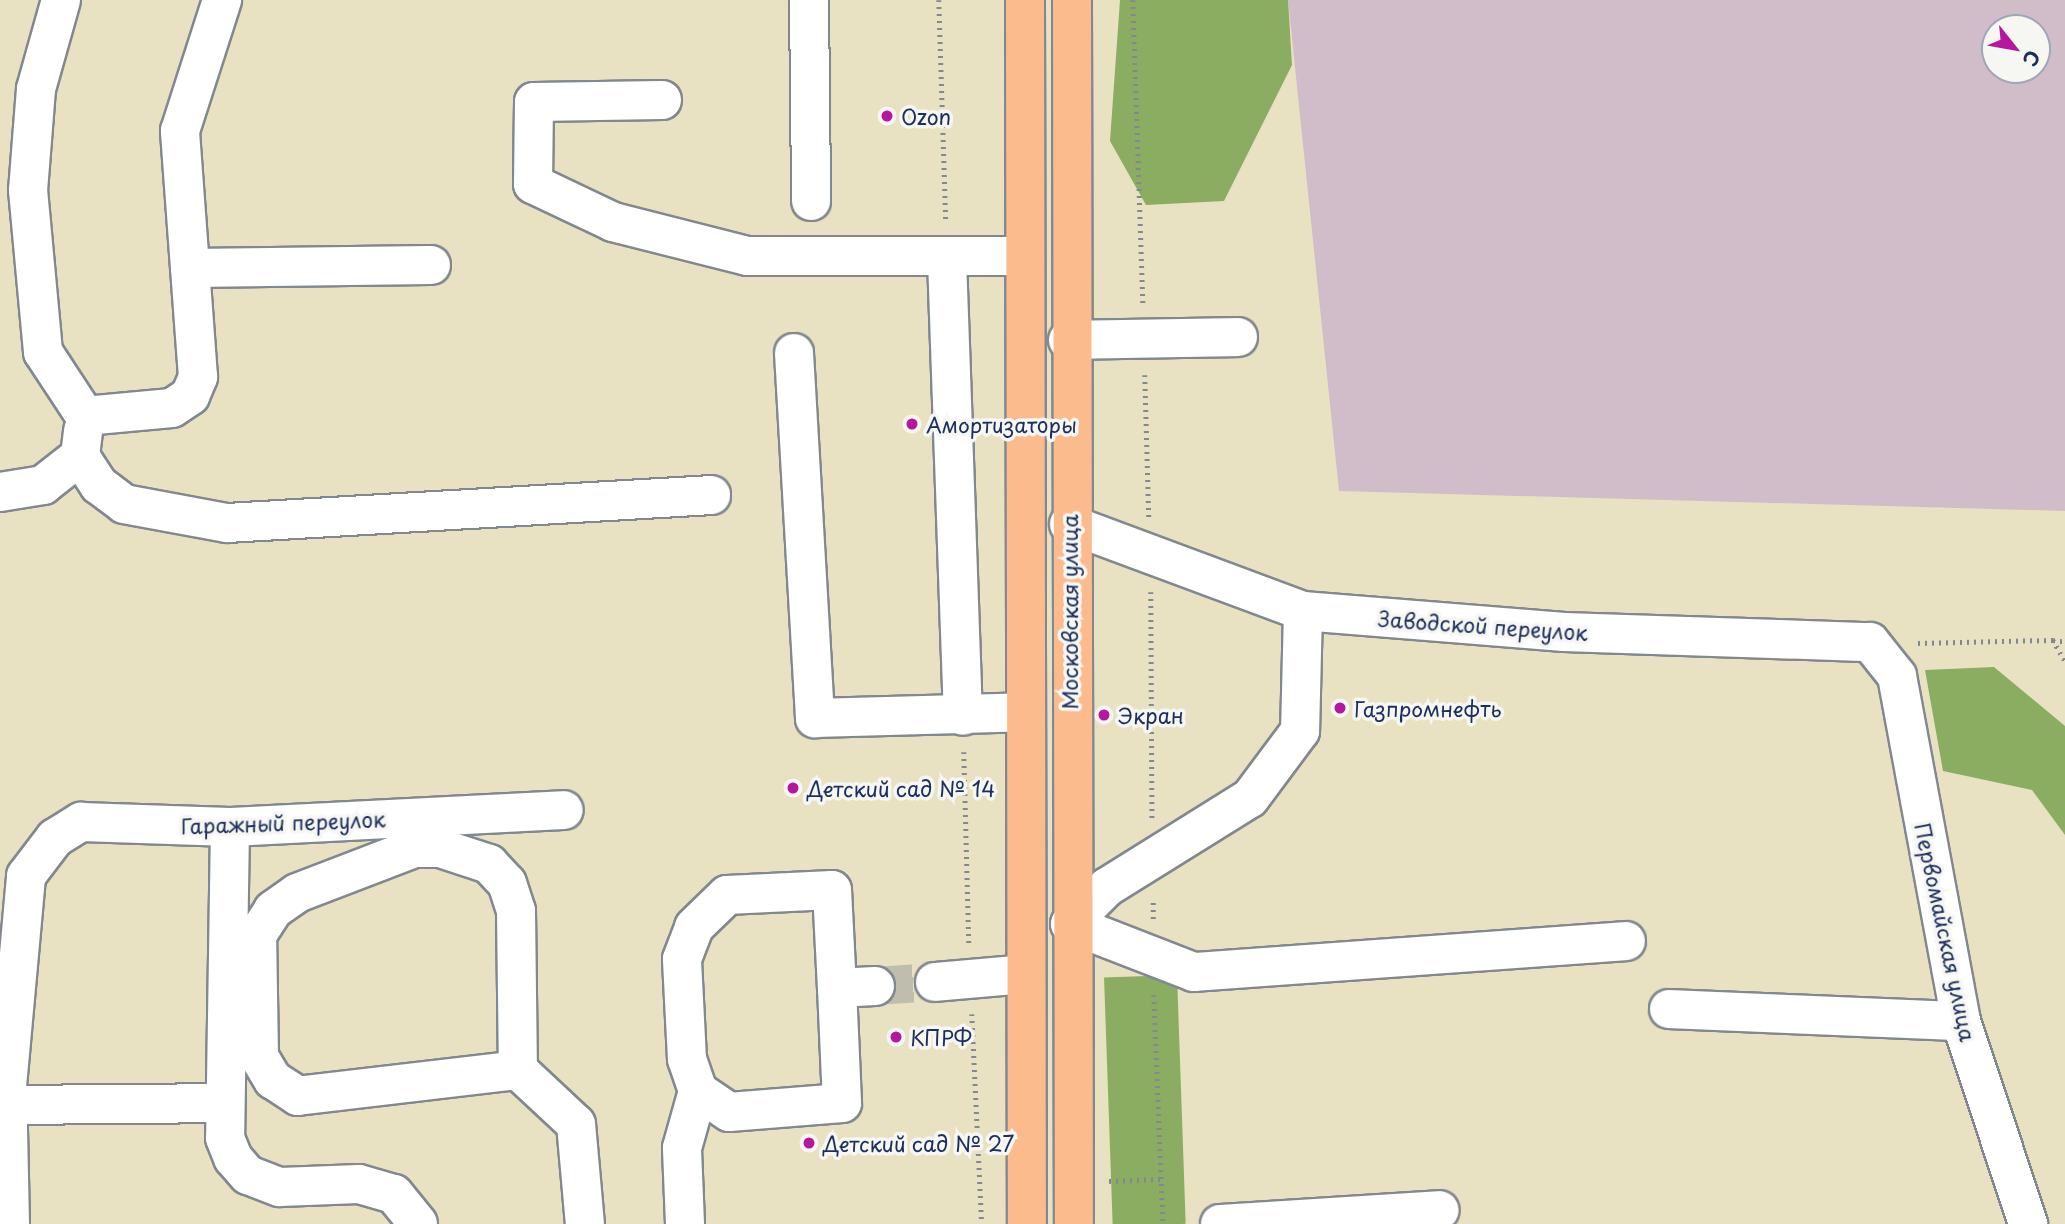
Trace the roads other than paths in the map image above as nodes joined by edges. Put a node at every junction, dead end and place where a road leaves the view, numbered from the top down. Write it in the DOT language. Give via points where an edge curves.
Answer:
graph roads {
  1 [pos="61,0"];
  2 [pos="222,0"];
  3 [pos="809,0"];
  4 [pos="1025,0"];
  5 [pos="1072,0"];
  6 [pos="662,100"];
  7 [pos="811,201"];
  8 [pos="1023,256"];
  9 [pos="947,259"];
  10 [pos="430,265"];
  11 [pos="190,268"];
  12 [pos="1238,337"];
  13 [pos="1068,340"];
  14 [pos="794,353"];
  15 [pos="85,416"];
  16 [pos="80,456"];
  17 [pos="0,492"];
  18 [pos="711,495"];
  19 [pos="1069,524"];
  20 [pos="1303,611"];
  21 [pos="1898,676"];
  22 [pos="1024,712"];
  23 [pos="963,716"];
  24 [pos="564,810"];
  25 [pos="230,827"];
  26 [pos="1070,924"];
  27 [pos="1626,941"];
  28 [pos="1026,974"];
  29 [pos="935,982"];
  30 [pos="875,986"];
  31 [pos="837,988"];
  32 [pos="1669,1009"];
  33 [pos="1961,1021"];
  34 [pos="518,1070"];
  35 [pos="698,1091"];
  36 [pos="225,1103"];
  37 [pos="6,1105"];
  38 [pos="1440,1210"];
  39 [pos="10,1224"];
  40 [pos="418,1224"];
  41 [pos="585,1224"];
  42 [pos="685,1224"];
  43 [pos="1027,1224"];
  44 [pos="1074,1224"];
  45 [pos="1220,1224"];
  46 [pos="2028,1224"];
  1 -- 15 [label="street" via="36,89 28,190 43,352"];
  2 -- 11 [label="street" via="180,131"];
  3 -- 7 [label="street"];
  4 -- 8 [label="main road"];
  5 -- 13 [label="main road, Московская улица"];
  6 -- 9 [label="street" via="534,102 533,184 613,222 747,256"];
  8 -- 9 [label="street"];
  8 -- 22 [label="main road"];
  9 -- 23 [label="street"];
  10 -- 11 [label="street"];
  11 -- 15 [label="street" via="198,377 190,396 172,408"];
  12 -- 13 [label="street"];
  13 -- 19 [label="main road, Московская улица"];
  14 -- 23 [label="street" via="815,718"];
  15 -- 16 [label="street"];
  16 -- 17 [label="street" via="43,485"];
  16 -- 18 [label="street" via="99,485 124,504 227,523"];
  19 -- 20 [label="street, Заводской переулок"];
  19 -- 26 [label="main road, Московская улица"];
  20 -- 21 [label="street, Заводской переулок" via="1563,632 1870,642"];
  20 -- 26 [label="street" via="1300,731 1250,798 1107,887"];
  21 -- 33 [label="street, Первомайская улица"];
  22 -- 23 [label="street"];
  22 -- 28 [label="main road"];
  24 -- 25 [label="street, Гаражный переулок"];
  25 -- 36 [label="street"];
  25 -- 37 [label="street, Гаражный переулок" via="81,822 55,838 26,876"];
  26 -- 27 [label="street" via="1194,972"];
  26 -- 44 [label="main road, Московская улица"];
  28 -- 29 [label="street"];
  28 -- 43 [label="main road"];
  30 -- 31 [label="street"];
  31 -- 35 [label="street" via="842,1103 729,1112"];
  31 -- 35 [label="street" via="832,890 727,895 694,927 682,959 687,1059"];
  32 -- 33 [label="street"];
  33 -- 46 [label="street, Первомайская улица"];
  34 -- 34 [label="street" via="298,1096 273,1080 259,1057 257,935 273,910 297,893 414,848 440,848 489,864 507,883 516,911"];
  34 -- 41 [label="street" via="576,1124"];
  35 -- 42 [label="street" via="682,1148"];
  36 -- 37 [label="street"];
  36 -- 40 [label="street" via="225,1138 248,1175 281,1187 359,1184 394,1194"];
  37 -- 39 [label="street"];
  38 -- 45 [label="street"];
}
